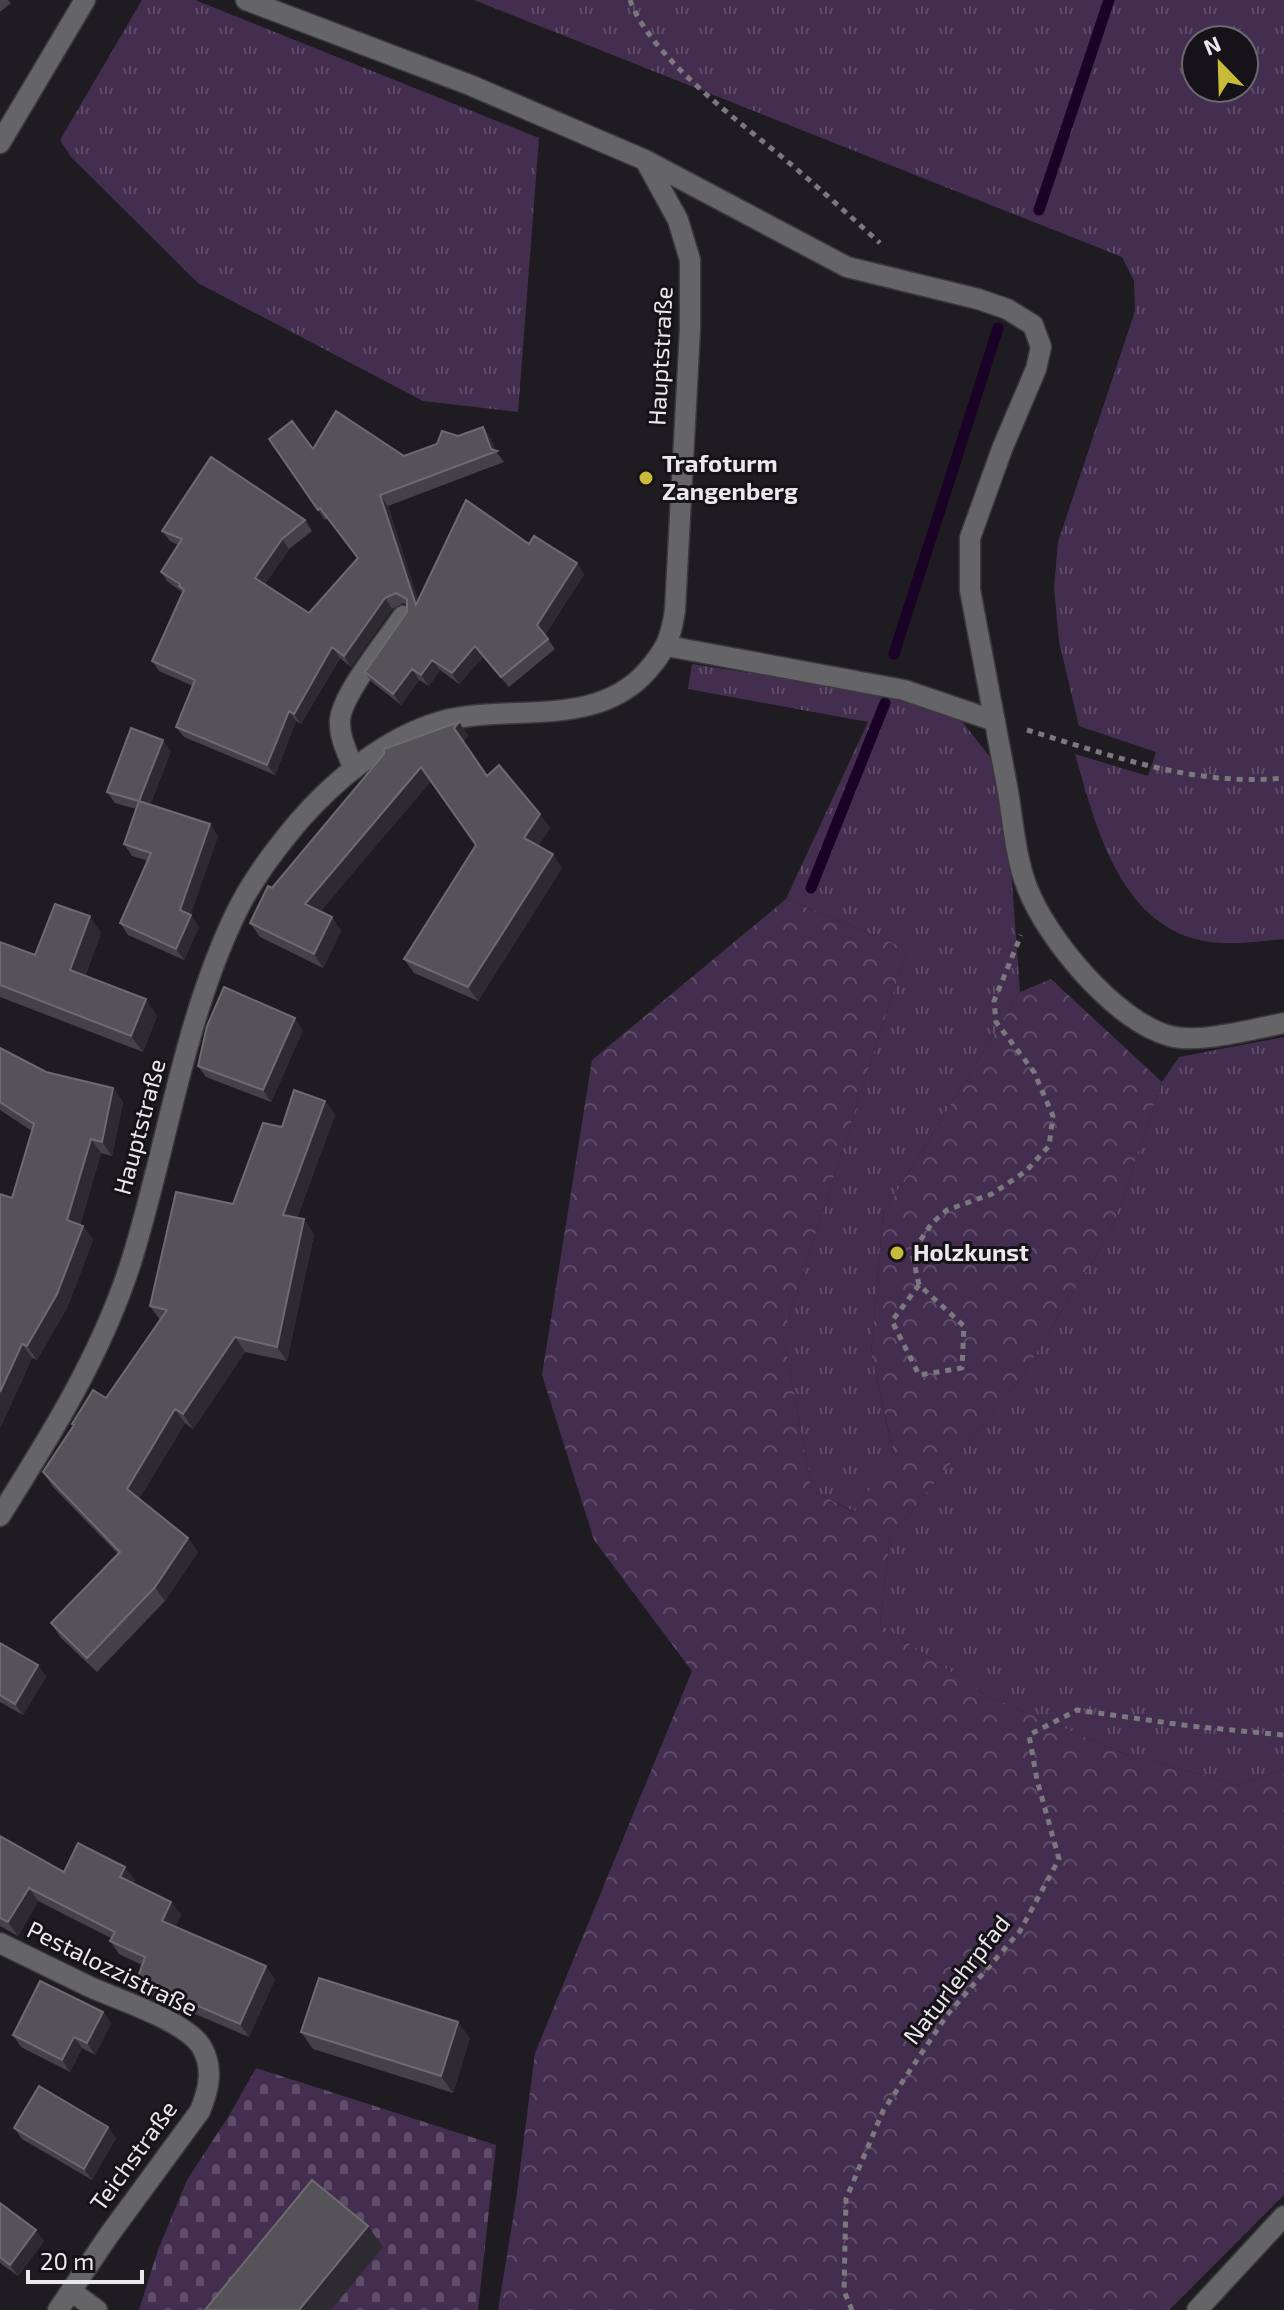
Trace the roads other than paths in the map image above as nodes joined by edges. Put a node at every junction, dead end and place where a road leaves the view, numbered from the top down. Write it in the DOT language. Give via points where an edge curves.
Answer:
graph roads {
  1 [pos="85,0"];
  2 [pos="246,0"];
  3 [pos="0,143"];
  4 [pos="645,160"];
  5 [pos="403,616"];
  6 [pos="667,646"];
  7 [pos="995,721"];
  8 [pos="354,769"];
  9 [pos="1284,1023"];
  10 [pos="0,1516"];
  11 [pos="0,1943"];
  12 [pos="200,2044"];
  13 [pos="1284,2216"];
  14 [pos="71,2291"];
  15 [pos="58,2310"];
  16 [pos="97,2310"];
  17 [pos="1197,2310"];
  1 -- 3 [label="street"];
  2 -- 4 [label="street" via="470,85"];
  4 -- 6 [label="street, Hauptstraße" via="678,220 690,260 675,610"];
  4 -- 7 [label="street" via="847,267 978,299 1033,325 1041,347 1036,369 970,538 970,590"];
  5 -- 8 [label="street" via="347,698 340,719"];
  6 -- 7 [label="street" via="904,690"];
  6 -- 8 [label="street, Hauptstraße" via="641,678 602,702 437,723"];
  7 -- 9 [label="street" via="1026,886 1070,958 1143,1026 1172,1036"];
  8 -- 10 [label="street, Hauptstraße" via="269,857 234,917 201,1004 116,1304 84,1374"];
  11 -- 12 [label="street, Pestalozzistraße" via="172,2022"];
  12 -- 14 [label="street, Teichstraße" via="209,2077 200,2111"];
  13 -- 17 [label="street"];
  14 -- 15 [label="street, Teichstraße"];
  14 -- 16 [label="street"];
}
